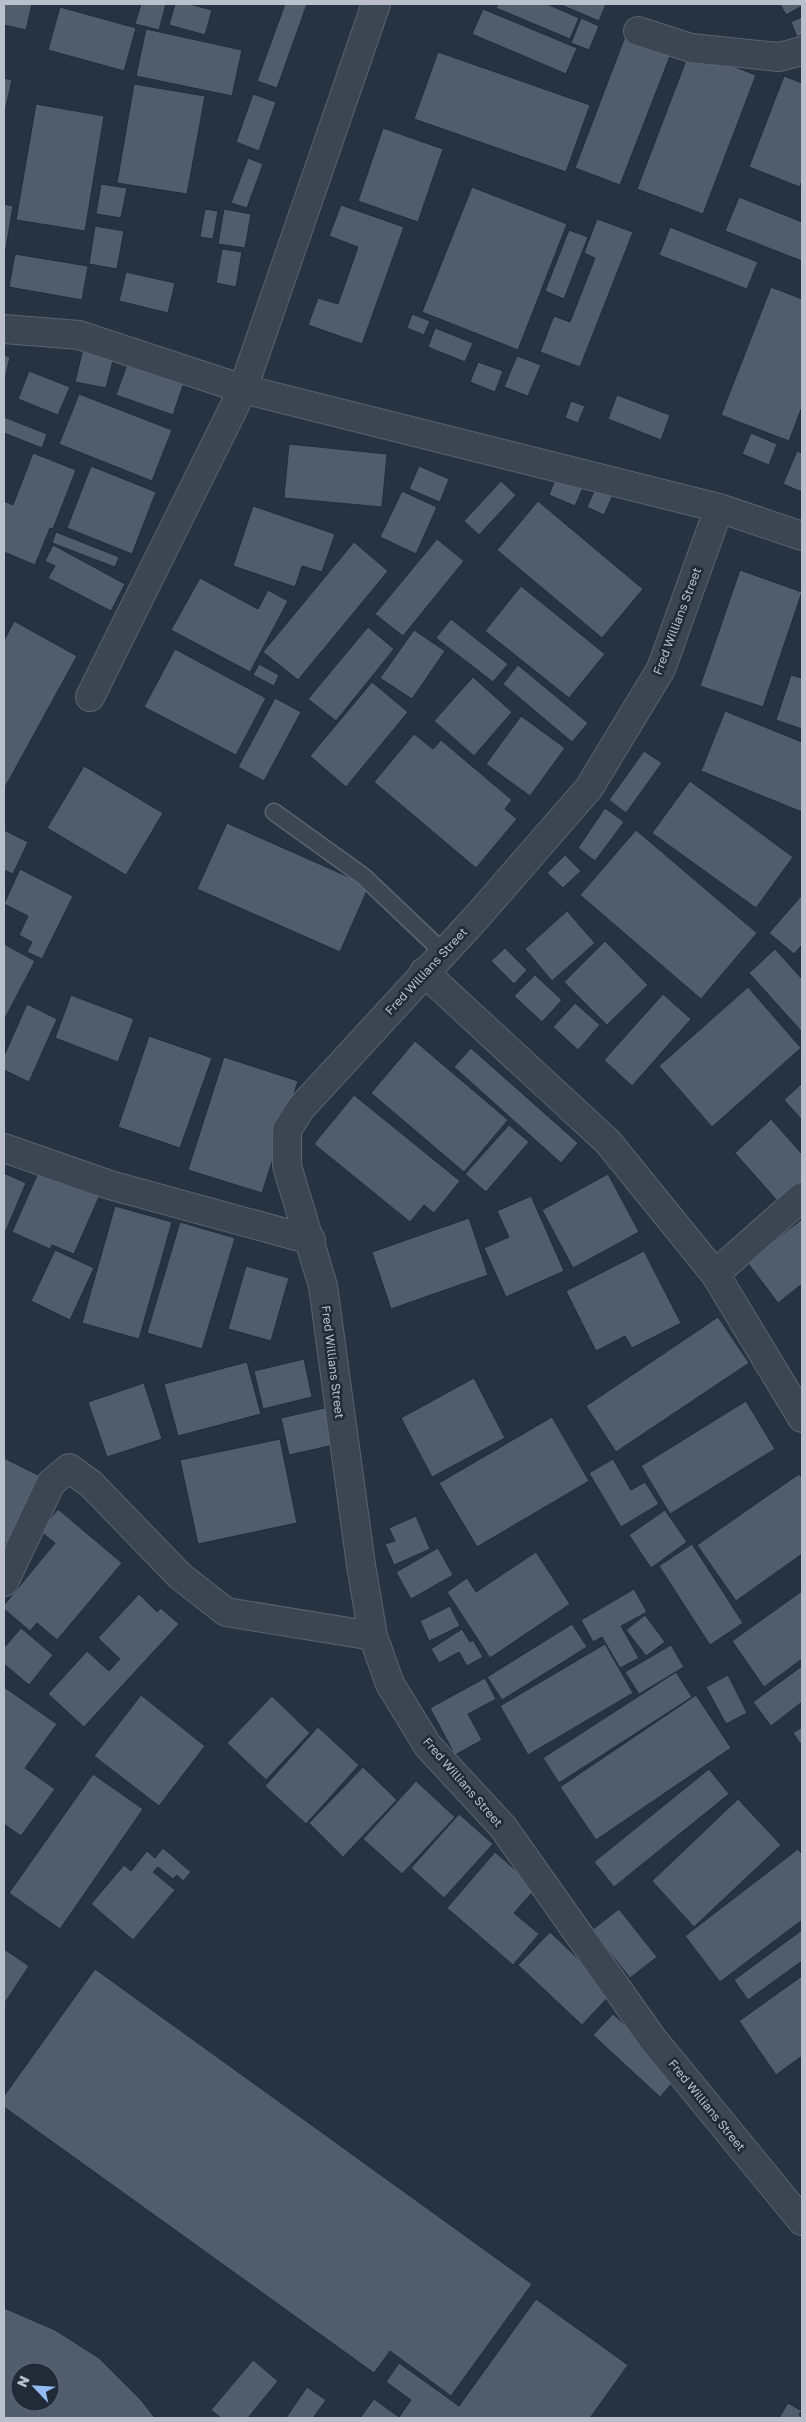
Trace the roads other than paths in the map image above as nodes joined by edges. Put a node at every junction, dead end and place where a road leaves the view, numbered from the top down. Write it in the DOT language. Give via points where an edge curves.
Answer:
graph roads {
  1 [pos="376,4"];
  2 [pos="638,31"];
  3 [pos="802,51"];
  4 [pos="4,329"];
  5 [pos="243,389"];
  6 [pos="719,508"];
  7 [pos="802,536"];
  8 [pos="90,697"];
  9 [pos="274,812"];
  10 [pos="443,952"];
  11 [pos="424,972"];
  12 [pos="4,1148"];
  13 [pos="802,1197"];
  14 [pos="310,1240"];
  15 [pos="715,1274"];
  16 [pos="802,1418"];
  17 [pos="4,1582"];
  18 [pos="373,1636"];
  19 [pos="802,2221"];
  1 -- 5 [label="street"];
  2 -- 3 [label="street" via="691,48 779,57"];
  4 -- 5 [label="street" via="79,336"];
  5 -- 6 [label="street"];
  5 -- 8 [label="street"];
  6 -- 7 [label="street"];
  6 -- 10 [label="street, Fred Willians Street" via="661,669 589,788"];
  9 -- 10 [label="lane" via="363,876"];
  10 -- 11 [label="street, Fred Willians Street"];
  11 -- 14 [label="street, Fred Willians Street" via="301,1108 287,1130 287,1166"];
  11 -- 15 [label="street" via="608,1142"];
  12 -- 14 [label="street" via="110,1185"];
  13 -- 15 [label="street"];
  14 -- 18 [label="street, Fred Willians Street" via="324,1286"];
  15 -- 16 [label="street"];
  17 -- 18 [label="street" via="50,1483 69,1468 91,1484 180,1576 226,1612"];
  18 -- 19 [label="street, Fred Willians Street" via="390,1684 428,1746 503,1827 652,2038"];
}
